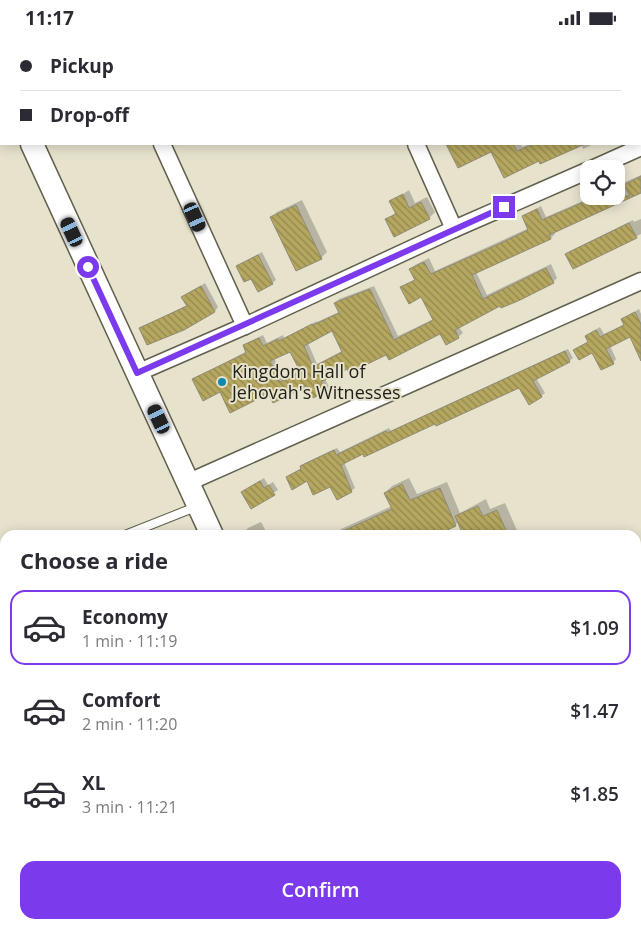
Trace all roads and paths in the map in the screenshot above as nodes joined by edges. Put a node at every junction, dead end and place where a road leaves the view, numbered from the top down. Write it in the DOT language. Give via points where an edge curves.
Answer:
graph roads {
  1 [pos="32,145"];
  2 [pos="162,145"];
  3 [pos="416,145"];
  4 [pos="641,147"];
  5 [pos="611,160"];
  6 [pos="580,173"];
  7 [pos="454,229"];
  8 [pos="641,281"];
  9 [pos="245,325"];
  10 [pos="137,373"];
  11 [pos="189,482"];
  12 [pos="199,505"];
  13 [pos="137,530"];
  14 [pos="210,530"];
  1 -- 10 [label="street"];
  2 -- 9 [label="street"];
  3 -- 7 [label="street"];
  4 -- 5 [label="street"];
  6 -- 7 [label="street"];
  7 -- 9 [label="street"];
  8 -- 11 [label="street"];
  9 -- 10 [label="street"];
  10 -- 11 [label="street"];
  11 -- 12 [label="street"];
  12 -- 13 [label="lane"];
  12 -- 14 [label="street"];
}
